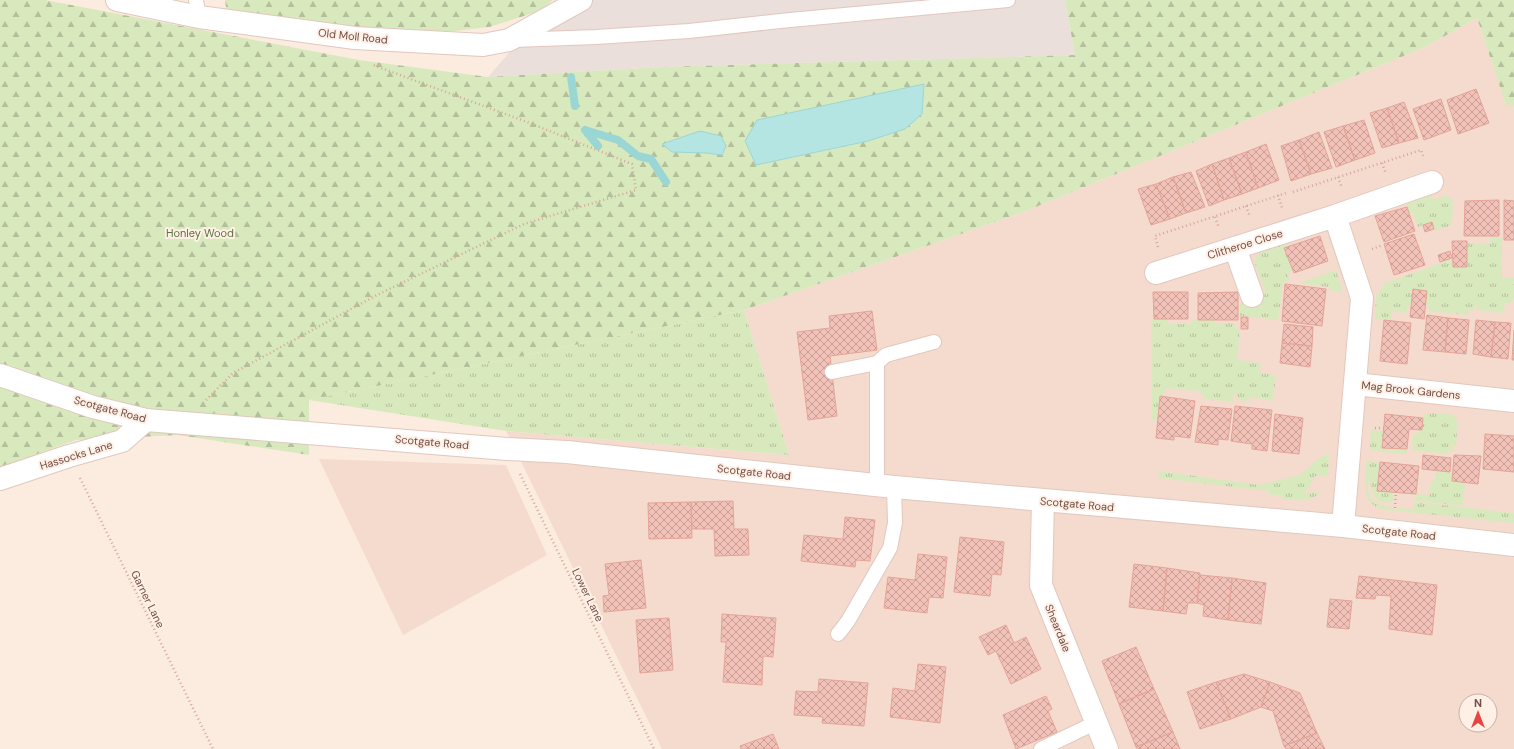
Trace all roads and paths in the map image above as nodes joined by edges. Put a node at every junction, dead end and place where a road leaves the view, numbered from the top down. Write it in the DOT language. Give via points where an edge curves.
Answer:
graph roads {
  1 [pos="117,0"];
  2 [pos="581,0"];
  3 [pos="1008,0"];
  4 [pos="198,8"];
  5 [pos="355,38"];
  6 [pos="509,40"];
  7 [pos="1432,182"];
  8 [pos="1286,192"];
  9 [pos="1293,192"];
  10 [pos="1335,216"];
  11 [pos="1155,236"];
  12 [pos="1235,248"];
  13 [pos="1156,273"];
  14 [pos="1252,296"];
  15 [pos="934,342"];
  16 [pos="878,363"];
  17 [pos="832,372"];
  18 [pos="0,375"];
  19 [pos="1355,384"];
  20 [pos="1514,401"];
  21 [pos="146,420"];
  22 [pos="182,422"];
  23 [pos="507,448"];
  24 [pos="68,456"];
  25 [pos="0,479"];
  26 [pos="886,486"];
  27 [pos="1396,492"];
  28 [pos="1043,501"];
  29 [pos="1394,515"];
  30 [pos="1342,526"];
  31 [pos="1514,544"];
  32 [pos="838,634"];
  33 [pos="1097,722"];
  34 [pos="213,749"];
  35 [pos="654,749"];
  36 [pos="1041,749"];
  37 [pos="1107,749"];
  1 -- 4 [label="street, Old Moll Road"];
  2 -- 6 [label="street, Old Moll Road"];
  3 -- 6 [label="lane" via="689,31"];
  4 -- 5 [label="street, Old Moll Road"];
  5 -- 6 [label="street, Old Moll Road" via="483,45"];
  5 -- 22 [label="path" via="359,60 632,164 636,190 524,224 377,295 233,373"];
  7 -- 9 [label="path" via="1421,150"];
  7 -- 10 [label="street, Clitheroe Close"];
  8 -- 11 [label="path"];
  10 -- 12 [label="street, Clitheroe Close"];
  10 -- 19 [label="street" via="1362,298"];
  12 -- 13 [label="street, Clitheroe Close"];
  12 -- 14 [label="street"];
  15 -- 16 [label="lane" via="886,355"];
  16 -- 17 [label="lane"];
  16 -- 26 [label="lane"];
  18 -- 21 [label="street, Scotgate Road" via="93,407"];
  19 -- 20 [label="street, Mag Brook Gardens"];
  19 -- 30 [label="street, Mag Brook Gardens"];
  21 -- 22 [label="street, Scotgate Road"];
  21 -- 24 [label="street, Hassocks Lane" via="122,441"];
  22 -- 23 [label="street, Scotgate Road"];
  23 -- 26 [label="street, Scotgate Road" via="567,452"];
  23 -- 35 [label="path, Lower Lane"];
  24 -- 25 [label="street, Hassocks Lane"];
  24 -- 34 [label="path, Garner Lane"];
  26 -- 28 [label="street, Scotgate Road"];
  26 -- 32 [label="lane" via="895,523 890,548"];
  27 -- 29 [label="path"];
  28 -- 30 [label="street, Scotgate Road"];
  28 -- 33 [label="street, Sheardale" via="1041,586"];
  30 -- 31 [label="street, Scotgate Road"];
  33 -- 36 [label="lane"];
  33 -- 37 [label="street, Sheardale"];
}
